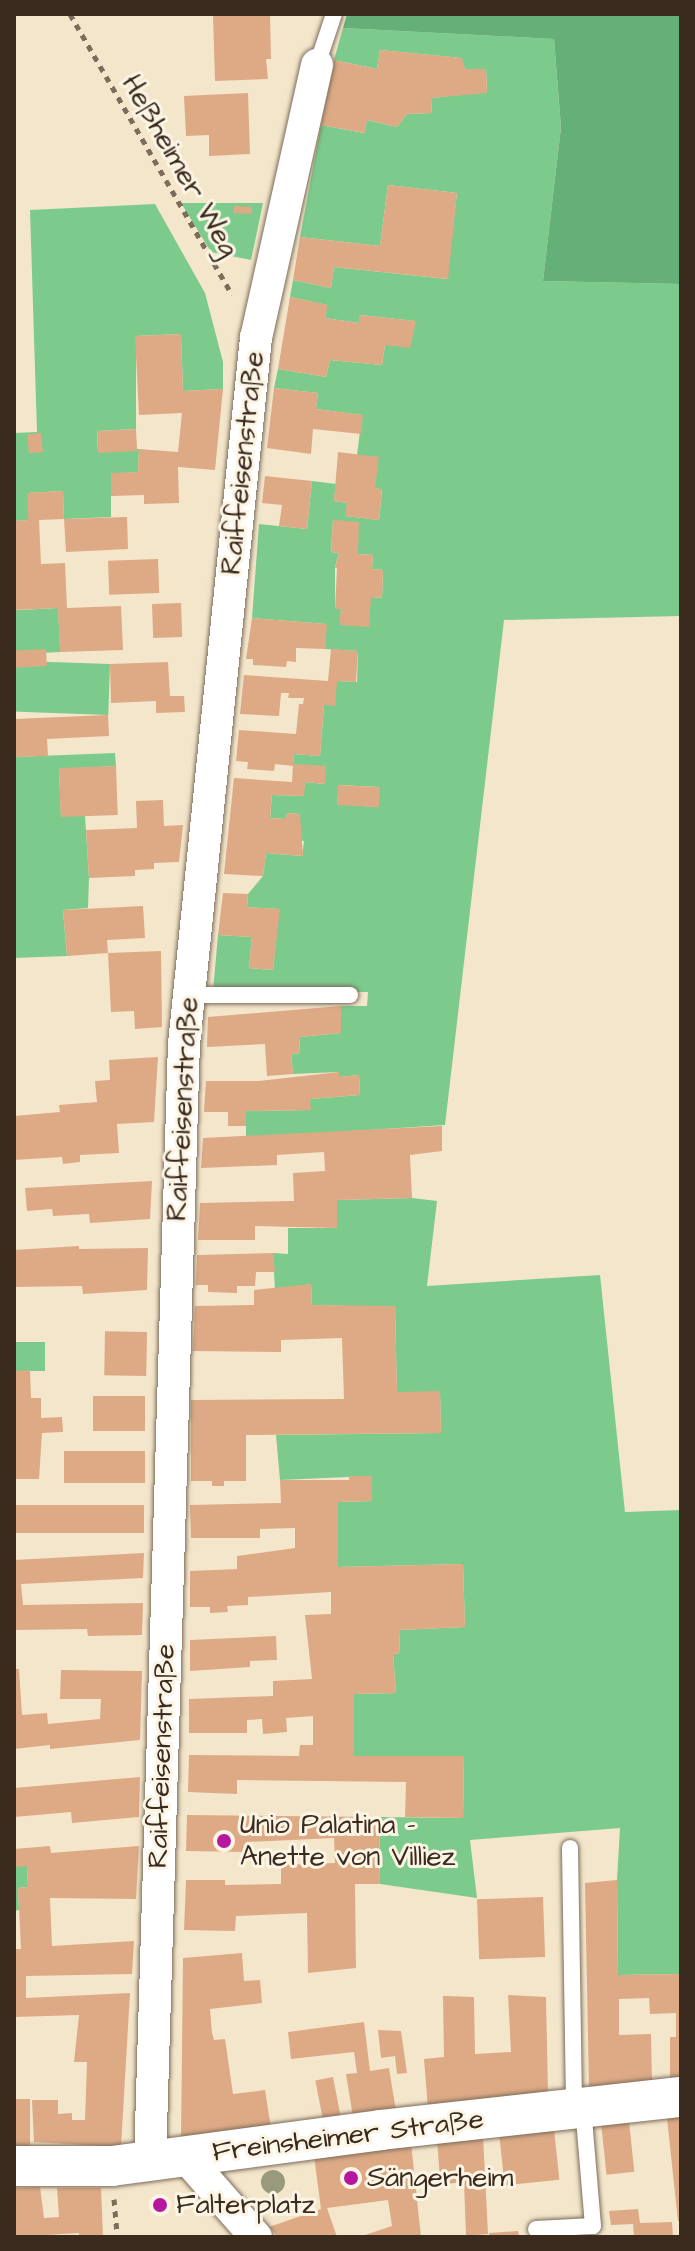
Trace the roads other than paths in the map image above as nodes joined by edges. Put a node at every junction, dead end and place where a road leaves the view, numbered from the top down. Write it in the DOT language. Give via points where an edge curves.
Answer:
graph roads {
  1 [pos="334,14"];
  2 [pos="317,65"];
  3 [pos="189,995"];
  4 [pos="350,995"];
  5 [pos="570,1848"];
  6 [pos="681,2097"];
  7 [pos="579,2108"];
  8 [pos="168,2159"];
  9 [pos="14,2166"];
  10 [pos="536,2229"];
  11 [pos="256,2237"];
  1 -- 2 [label="lane"];
  2 -- 3 [label="street, Raiffeisenstraße" via="256,338"];
  3 -- 4 [label="lane"];
  3 -- 8 [label="street, Raiffeisenstraße" via="178,1168"];
  5 -- 7 [label="lane"];
  6 -- 7 [label="street, Freinsheimer Straße"];
  7 -- 8 [label="street, Freinsheimer Straße"];
  7 -- 10 [label="lane" via="593,2226"];
  8 -- 9 [label="street, Freinsheimer Straße" via="112,2166"];
  8 -- 11 [label="street"];
}
